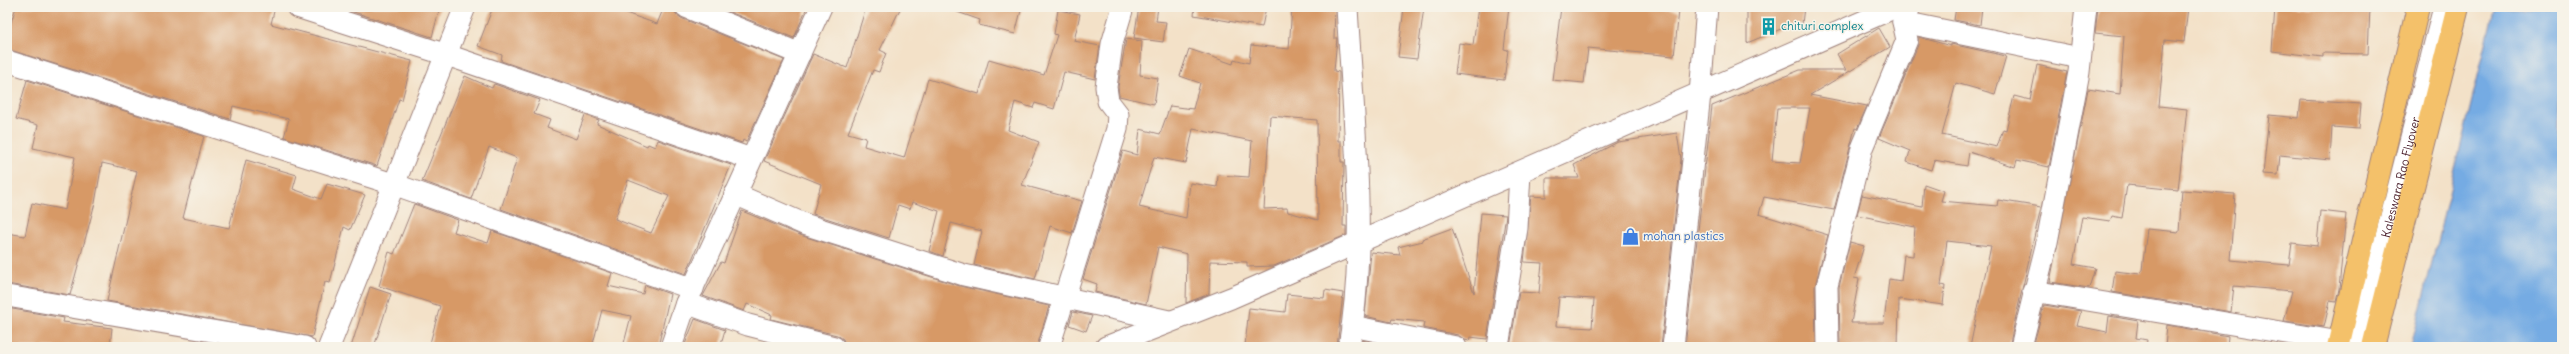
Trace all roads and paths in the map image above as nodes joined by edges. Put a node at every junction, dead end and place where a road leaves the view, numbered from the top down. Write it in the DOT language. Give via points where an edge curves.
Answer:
graph roads {
  1 [pos="297,7"];
  2 [pos="465,7"];
  3 [pos="686,7"];
  4 [pos="821,7"];
  5 [pos="1123,7"];
  6 [pos="1347,7"];
  7 [pos="1707,7"];
  8 [pos="2086,7"];
  9 [pos="2418,7"];
  10 [pos="2444,7"];
  11 [pos="2458,7"];
  12 [pos="1903,12"];
  13 [pos="800,54"];
  14 [pos="447,55"];
  15 [pos="2080,58"];
  16 [pos="7,61"];
  17 [pos="1700,94"];
  18 [pos="751,159"];
  19 [pos="1520,173"];
  20 [pos="393,184"];
  21 [pos="735,194"];
  22 [pos="1359,242"];
  23 [pos="2033,291"];
  24 [pos="7,296"];
  25 [pos="689,296"];
  26 [pos="1064,297"];
  27 [pos="1169,322"];
  28 [pos="1352,326"];
  29 [pos="2345,345"];
  30 [pos="304,347"];
  31 [pos="329,347"];
  32 [pos="671,347"];
  33 [pos="834,347"];
  34 [pos="1049,347"];
  35 [pos="1106,347"];
  36 [pos="1348,347"];
  37 [pos="1456,347"];
  38 [pos="1498,347"];
  39 [pos="1673,347"];
  40 [pos="1828,347"];
  41 [pos="2021,347"];
  42 [pos="2373,347"];
  1 -- 14 [label="street"];
  2 -- 14 [label="street"];
  3 -- 13 [label="street"];
  4 -- 13 [label="street"];
  5 -- 26 [label="street" via="1112,44 1106,87 1108,100 1118,114 1117,129"];
  6 -- 22 [label="street"];
  7 -- 17 [label="street"];
  8 -- 15 [label="street"];
  9 -- 29 [label="main road"];
  10 -- 29 [label="street, Kaleswara Rao Flyover"];
  11 -- 42 [label="main road"];
  12 -- 15 [label="street"];
  12 -- 17 [label="street" via="1734,77"];
  12 -- 40 [label="street" via="1907,40 1862,148 1827,286"];
  13 -- 18 [label="street"];
  14 -- 18 [label="street"];
  14 -- 20 [label="street"];
  15 -- 23 [label="street" via="2047,242"];
  16 -- 20 [label="street"];
  17 -- 19 [label="street"];
  17 -- 39 [label="street"];
  18 -- 21 [label="street"];
  19 -- 22 [label="street"];
  19 -- 38 [label="street" via="1517,228"];
  20 -- 25 [label="street"];
  20 -- 31 [label="street"];
  21 -- 25 [label="street"];
  21 -- 26 [label="street" via="804,224 914,260 964,275"];
  22 -- 27 [label="street"];
  22 -- 28 [label="street"];
  23 -- 29 [label="street"];
  23 -- 41 [label="street"];
  24 -- 30 [label="street"];
  25 -- 32 [label="street"];
  25 -- 33 [label="street" via="748,325"];
  26 -- 27 [label="street"];
  26 -- 34 [label="street"];
  27 -- 35 [label="street"];
  28 -- 36 [label="street"];
  28 -- 37 [label="street"];
}
